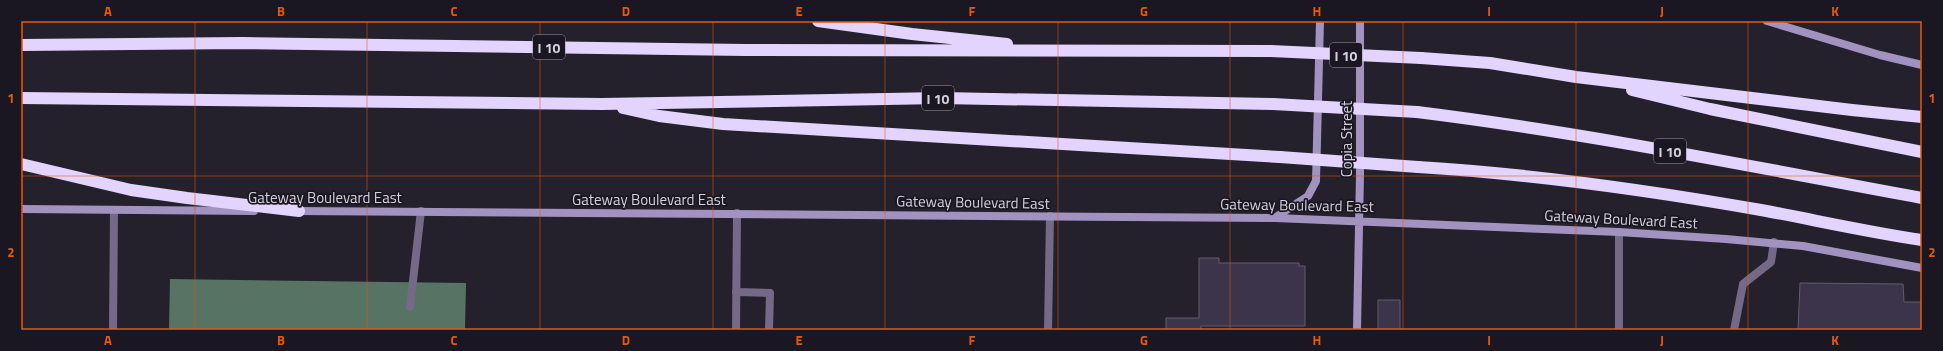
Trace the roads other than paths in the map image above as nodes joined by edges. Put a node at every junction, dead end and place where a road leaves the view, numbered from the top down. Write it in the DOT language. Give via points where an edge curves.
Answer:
graph roads {
  1 [pos="818,21"];
  2 [pos="1320,21"];
  3 [pos="1360,21"];
  4 [pos="1767,21"];
  5 [pos="21,45"];
  6 [pos="1076,51"];
  7 [pos="1922,65"];
  8 [pos="1576,77"];
  9 [pos="21,98"];
  10 [pos="602,104"];
  11 [pos="1922,117"];
  12 [pos="1922,152"];
  13 [pos="21,164"];
  14 [pos="1922,198"];
  15 [pos="21,209"];
  16 [pos="114,210"];
  17 [pos="299,211"];
  18 [pos="420,211"];
  19 [pos="737,213"];
  20 [pos="1050,216"];
  21 [pos="1275,218"];
  22 [pos="1359,220"];
  23 [pos="1619,232"];
  24 [pos="1922,240"];
  25 [pos="1774,242"];
  26 [pos="1922,268"];
  27 [pos="736,292"];
  28 [pos="410,308"];
  29 [pos="112,330"];
  30 [pos="736,330"];
  31 [pos="769,330"];
  32 [pos="1048,330"];
  33 [pos="1357,330"];
  34 [pos="1619,330"];
  35 [pos="1734,330"];
  1 -- 6 [label="highway" via="912,34"];
  2 -- 21 [label="main road" via="1316,181 1308,196"];
  3 -- 22 [label="main road, Copia Street"];
  4 -- 7 [label="main road"];
  5 -- 6 [label="highway, I 10" via="243,43 745,50"];
  6 -- 8 [label="highway, I 10, bridge" via="1271,51 1421,58 1490,64"];
  8 -- 11 [label="highway"];
  8 -- 12 [label="highway, I 10" via="1710,109"];
  9 -- 10 [label="highway, I 10"];
  10 -- 14 [label="highway, I 10, bridge" via="940,98 1273,104 1417,112 1597,138"];
  10 -- 24 [label="highway, bridge" via="659,116 724,124 1486,171 1760,210"];
  13 -- 17 [label="highway" via="131,190"];
  15 -- 16 [label="main road, Gateway Boulevard East"];
  16 -- 17 [label="main road, Gateway Boulevard East"];
  16 -- 29 [label="street"];
  17 -- 18 [label="main road, Gateway Boulevard East"];
  18 -- 19 [label="main road, Gateway Boulevard East"];
  18 -- 28 [label="street"];
  19 -- 20 [label="main road, Gateway Boulevard East"];
  19 -- 27 [label="street"];
  20 -- 21 [label="main road, Gateway Boulevard East"];
  20 -- 32 [label="street"];
  21 -- 22 [label="main road, Gateway Boulevard East"];
  22 -- 23 [label="main road, Gateway Boulevard East" via="1445,226"];
  22 -- 33 [label="main road, Copia Street"];
  23 -- 25 [label="main road, Gateway Boulevard East"];
  23 -- 34 [label="street"];
  25 -- 26 [label="main road, Gateway Boulevard East"];
  25 -- 35 [label="street" via="1771,262 1743,284"];
  27 -- 30 [label="street"];
  27 -- 31 [label="street" via="770,293"];
}
